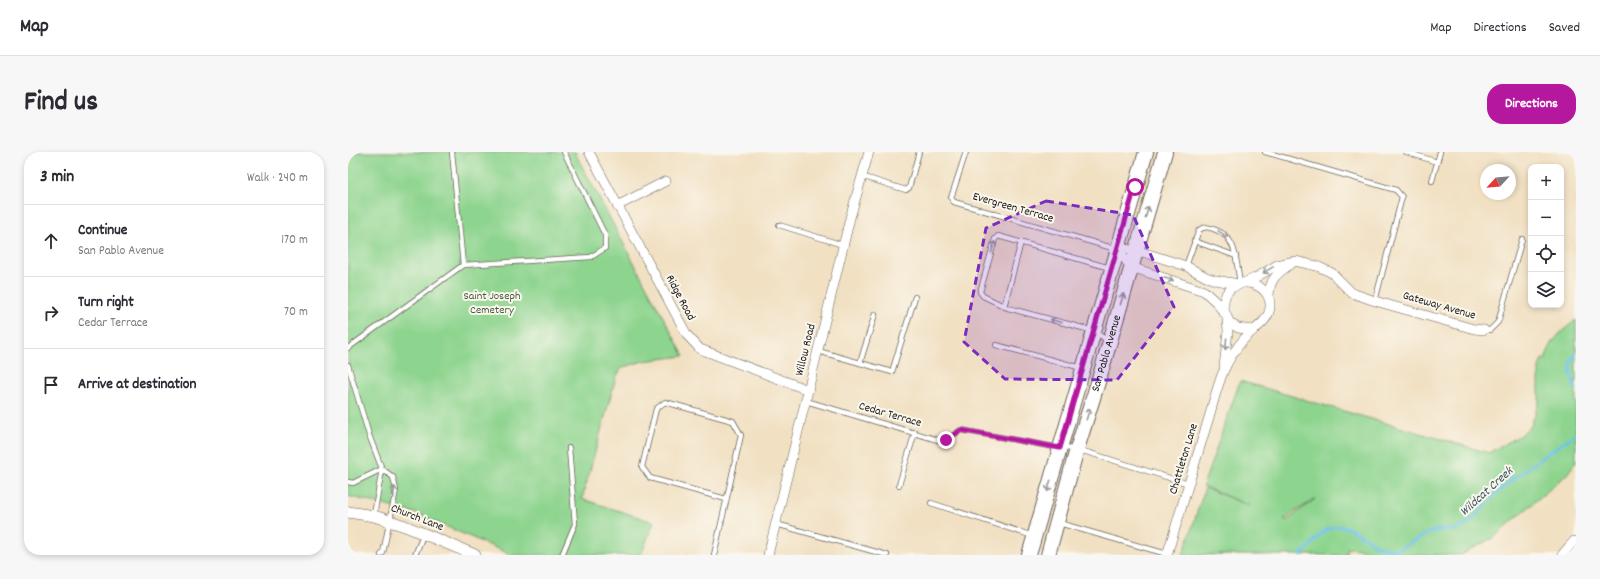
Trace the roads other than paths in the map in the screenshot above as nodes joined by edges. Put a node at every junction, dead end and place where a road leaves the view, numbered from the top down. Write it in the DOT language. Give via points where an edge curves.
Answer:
graph roads {
  1 [pos="452,152"];
  2 [pos="564,152"];
  3 [pos="589,152"];
  4 [pos="869,152"];
  5 [pos="919,152"];
  6 [pos="966,152"];
  7 [pos="1146,152"];
  8 [pos="1165,152"];
  9 [pos="1265,152"];
  10 [pos="1406,152"];
  11 [pos="1440,152"];
  12 [pos="1437,162"];
  13 [pos="861,176"];
  14 [pos="666,181"];
  15 [pos="1432,181"];
  16 [pos="617,206"];
  17 [pos="779,226"];
  18 [pos="1522,239"];
  19 [pos="1194,241"];
  20 [pos="1021,242"];
  21 [pos="844,244"];
  22 [pos="1117,249"];
  23 [pos="1136,250"];
  24 [pos="1236,256"];
  25 [pos="1295,261"];
  26 [pos="463,265"];
  27 [pos="1186,266"];
  28 [pos="1131,267"];
  29 [pos="1112,269"];
  30 [pos="1240,283"];
  31 [pos="915,297"];
  32 [pos="1269,299"];
  33 [pos="1375,301"];
  34 [pos="1004,307"];
  35 [pos="875,314"];
  36 [pos="1226,317"];
  37 [pos="1252,330"];
  38 [pos="1484,330"];
  39 [pos="1094,331"];
  40 [pos="1110,342"];
  41 [pos="996,344"];
  42 [pos="348,348"];
  43 [pos="818,351"];
  44 [pos="860,363"];
  45 [pos="348,365"];
  46 [pos="1084,368"];
  47 [pos="1224,370"];
  48 [pos="808,390"];
  49 [pos="806,401"];
  50 [pos="915,432"];
  51 [pos="569,448"];
  52 [pos="1060,448"];
  53 [pos="1077,448"];
  54 [pos="382,470"];
  55 [pos="348,482"];
  56 [pos="1189,484"];
  57 [pos="899,485"];
  58 [pos="726,499"];
  59 [pos="931,503"];
  60 [pos="348,512"];
  61 [pos="374,516"];
  62 [pos="390,521"];
  63 [pos="1058,523"];
  64 [pos="776,524"];
  65 [pos="1036,530"];
  66 [pos="424,533"];
  67 [pos="1575,541"];
  68 [pos="381,555"];
  69 [pos="414,555"];
  70 [pos="475,555"];
  71 [pos="562,555"];
  72 [pos="714,555"];
  73 [pos="768,555"];
  74 [pos="887,555"];
  75 [pos="1029,555"];
  76 [pos="1038,555"];
  77 [pos="1048,555"];
  78 [pos="1167,555"];
  79 [pos="1562,555"];
  1 -- 26 [label="lane"];
  2 -- 26 [label="lane" via="605,234 604,248 591,257"];
  3 -- 16 [label="street, Ridge Road"];
  4 -- 13 [label="street, Willow Road"];
  5 -- 13 [label="lane" via="909,188 906,190"];
  6 -- 22 [label="lane, Evergreen Terrace" via="951,198 954,202"];
  7 -- 22 [label="main road, San Pablo Avenue"];
  23 -- 8 [label="main road, San Pablo Avenue, one-way"];
  9 -- 33 [label="lane" via="1396,190 1402,198"];
  10 -- 12 [label="lane"];
  11 -- 12 [label="lane"];
  12 -- 15 [label="lane"];
  13 -- 21 [label="street, Willow Road"];
  14 -- 16 [label="street"];
  16 -- 48 [label="street, Ridge Road" via="687,335 700,349"];
  17 -- 21 [label="lane"];
  18 -- 38 [label="lane, Gateway Avenue" via="1498,322 1490,330"];
  19 -- 24 [label="lane"];
  19 -- 24 [label="lane, one-way" via="1198,230 1209,227 1229,237"];
  19 -- 27 [label="lane"];
  20 -- 29 [label="lane"];
  20 -- 34 [label="lane"];
  34 -- 20 [label="lane, one-way" via="980,292 995,239 998,236"];
  21 -- 43 [label="street, Willow Road"];
  22 -- 23 [label="street"];
  22 -- 28 [label="street"];
  22 -- 29 [label="main road, San Pablo Avenue"];
  23 -- 27 [label="street"];
  23 -- 28 [label="main road, San Pablo Avenue"];
  24 -- 30 [label="lane"];
  25 -- 30 [label="street, Gateway Avenue, one-way" via="1277,265"];
  25 -- 32 [label="street" via="1271,282"];
  25 -- 33 [label="street, Gateway Avenue" via="1317,266 1332,273 1352,293"];
  26 -- 42 [label="lane"];
  27 -- 30 [label="street" via="1211,279"];
  28 -- 36 [label="street, one-way" via="1204,291 1217,302"];
  40 -- 28 [label="main road, San Pablo Avenue, one-way"];
  29 -- 39 [label="main road, San Pablo Avenue"];
  30 -- 32 [label="street" via="1253,283 1259,286"];
  30 -- 36 [label="street" via="1226,294"];
  31 -- 44 [label="lane" via="892,372"];
  32 -- 37 [label="street" via="1269,314"];
  33 -- 38 [label="street, Gateway Avenue"];
  39 -- 34 [label="lane, one-way"];
  35 -- 44 [label="lane"];
  36 -- 37 [label="street" via="1238,328"];
  36 -- 47 [label="street, Chattleton Lane, one-way" via="1228,331"];
  37 -- 47 [label="street, Chattleton Lane"];
  39 -- 40 [label="lane"];
  39 -- 46 [label="main road, San Pablo Avenue"];
  53 -- 40 [label="main road, San Pablo Avenue, one-way"];
  41 -- 46 [label="lane"];
  43 -- 44 [label="lane"];
  43 -- 48 [label="street, Willow Road"];
  45 -- 54 [label="lane"];
  46 -- 52 [label="main road, San Pablo Avenue"];
  47 -- 56 [label="street, Chattleton Lane"];
  48 -- 49 [label="street, Willow Road"];
  49 -- 50 [label="lane, Cedar Terrace"];
  49 -- 64 [label="street, Willow Road"];
  50 -- 52 [label="lane, Cedar Terrace" via="946,440 961,430 971,431"];
  50 -- 57 [label="lane"];
  51 -- 71 [label="lane" via="575,524"];
  52 -- 53 [label="lane, Cedar Terrace"];
  52 -- 65 [label="main road, San Pablo Avenue, one-way"];
  53 -- 56 [label="lane, Cedar Terrace"];
  53 -- 63 [label="main road, San Pablo Avenue"];
  54 -- 55 [label="lane" via="353,483"];
  54 -- 61 [label="lane"];
  62 -- 54 [label="lane, one-way" via="396,490 393,476"];
  56 -- 78 [label="street, Chattleton Lane"];
  58 -- 58 [label="lane" via="741,435 733,421 665,402 656,409 642,467 650,478"];
  58 -- 72 [label="lane"];
  59 -- 65 [label="lane"];
  60 -- 61 [label="street, Church Lane"];
  61 -- 62 [label="street, Church Lane"];
  62 -- 66 [label="street, Church Lane"];
  62 -- 68 [label="lane"];
  63 -- 77 [label="main road, San Pablo Avenue"];
  63 -- 78 [label="lane"];
  64 -- 73 [label="street, Willow Road"];
  64 -- 74 [label="lane"];
  65 -- 75 [label="main road, San Pablo Avenue"];
  65 -- 76 [label="main road" via="1042,529 1043,537"];
  66 -- 69 [label="lane"];
  66 -- 70 [label="street, Church Lane"];
  67 -- 79 [label="street"];
}
